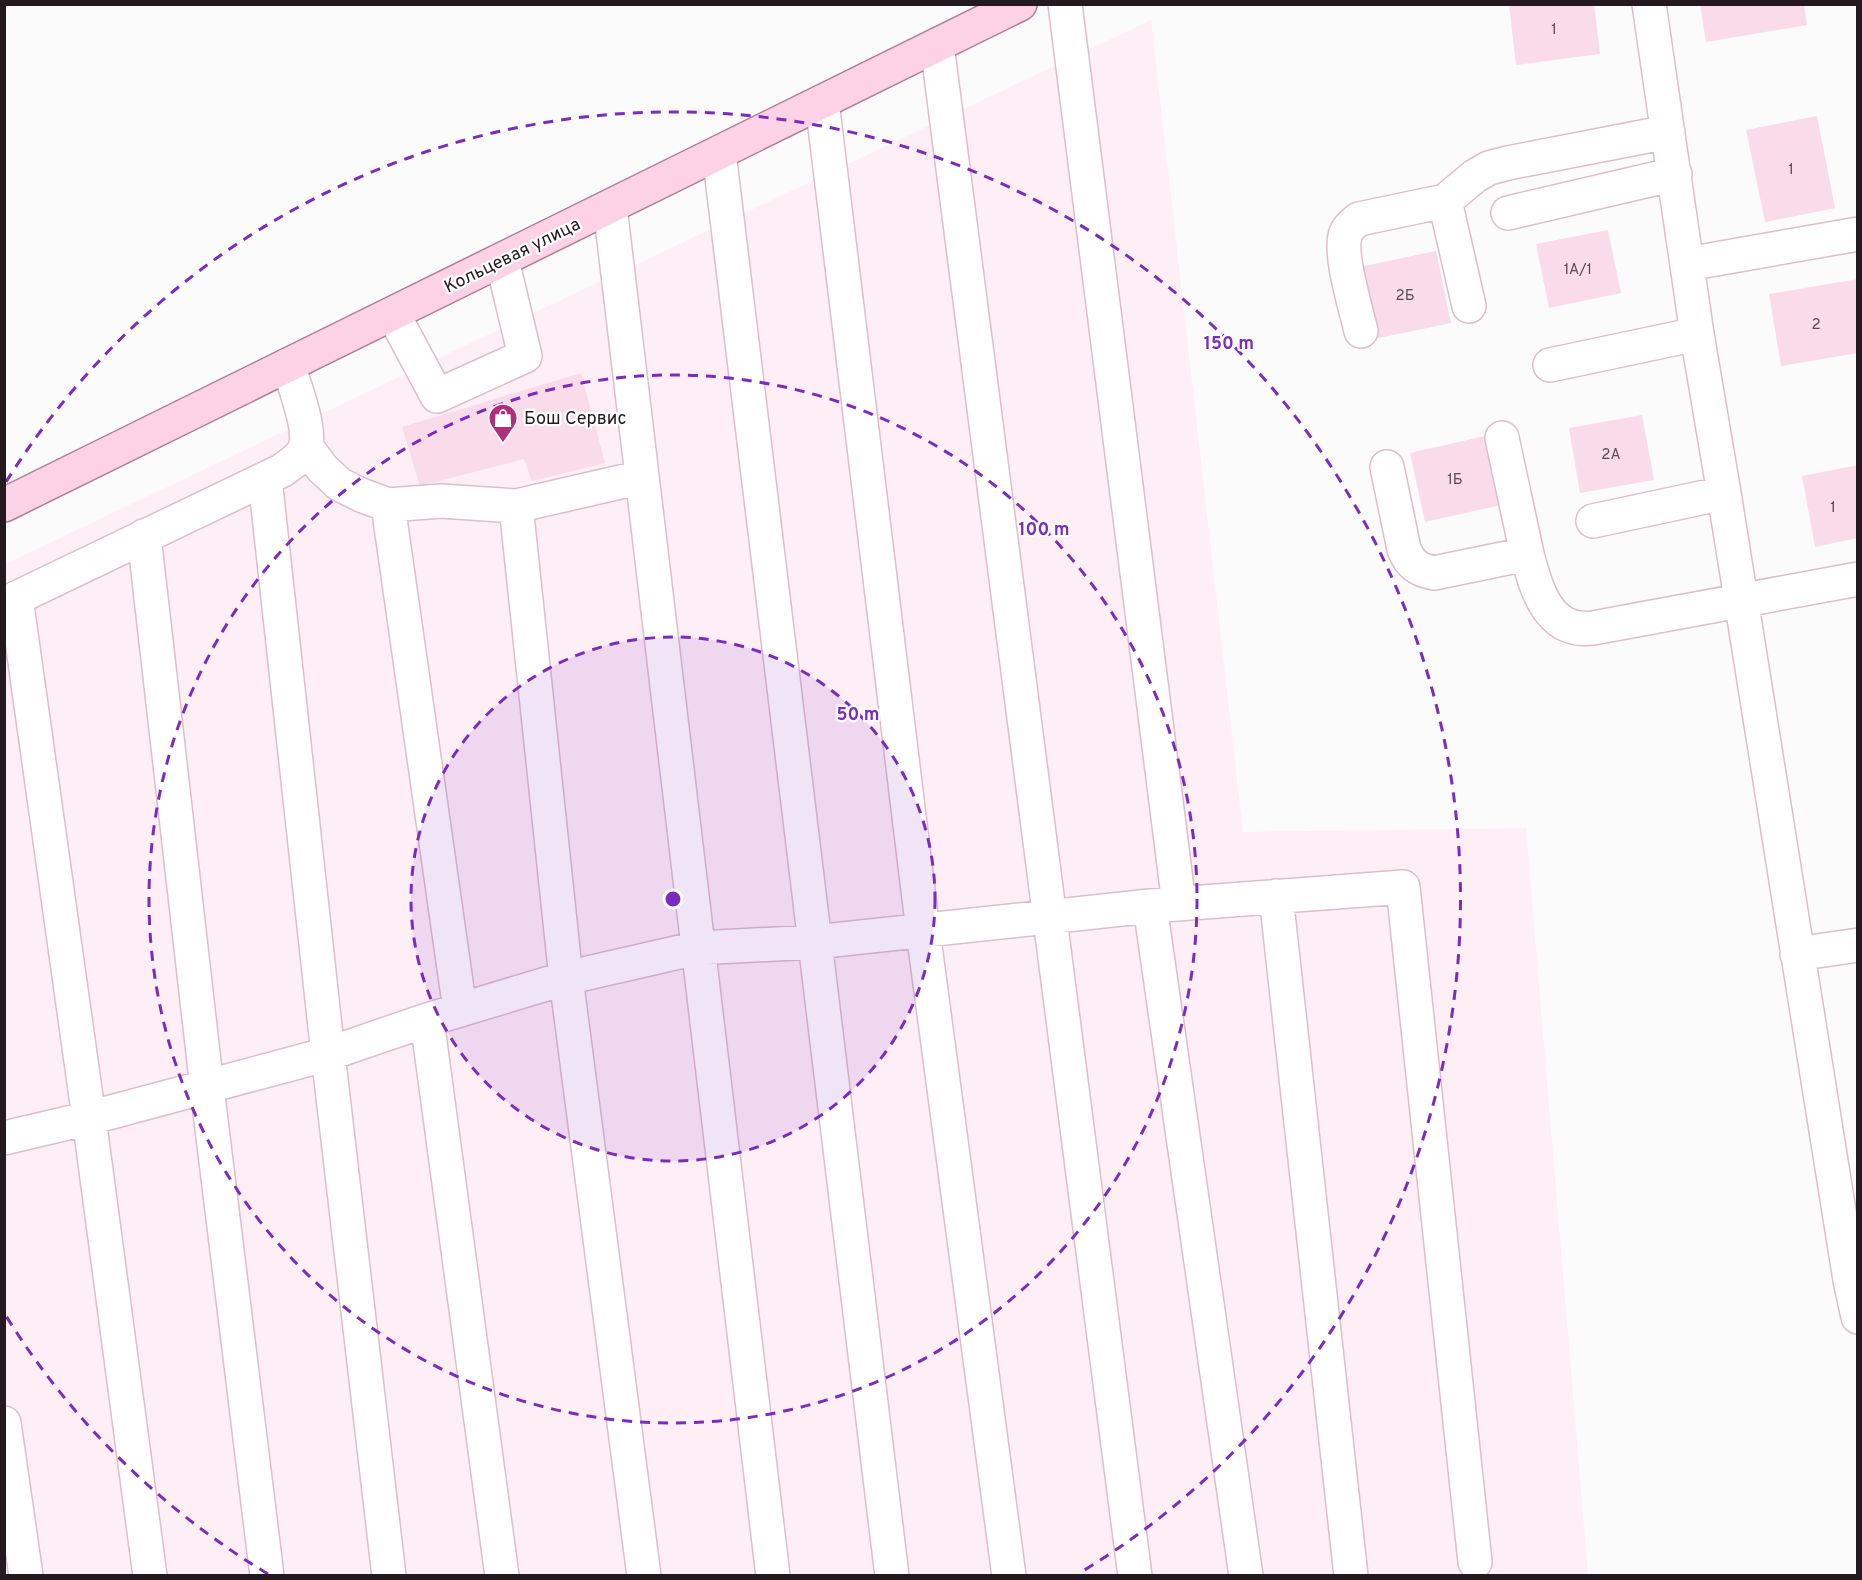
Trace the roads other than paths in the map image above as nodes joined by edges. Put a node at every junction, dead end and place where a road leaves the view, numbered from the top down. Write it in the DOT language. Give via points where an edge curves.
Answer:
graph roads {
  1 [pos="1020,4"];
  2 [pos="1065,4"];
  3 [pos="1649,4"];
  4 [pos="937,45"];
  5 [pos="822,102"];
  6 [pos="1668,132"];
  7 [pos="719,153"];
  8 [pos="1674,174"];
  9 [pos="1445,201"];
  10 [pos="610,207"];
  11 [pos="1508,213"];
  12 [pos="1857,234"];
  13 [pos="502,260"];
  14 [pos="1687,264"];
  15 [pos="1469,306"];
  16 [pos="393,314"];
  17 [pos="1361,331"];
  18 [pos="1697,334"];
  19 [pos="1550,364"];
  20 [pos="288,365"];
  21 [pos="1502,438"];
  22 [pos="306,446"];
  23 [pos="1387,467"];
  24 [pos="642,477"];
  25 [pos="265,479"];
  26 [pos="1724,494"];
  27 [pos="4,505"];
  28 [pos="388,505"];
  29 [pos="516,506"];
  30 [pos="1593,521"];
  31 [pos="144,536"];
  32 [pos="1527,554"];
  33 [pos="1857,579"];
  34 [pos="1741,600"];
  35 [pos="10,601"];
  36 [pos="1276,897"];
  37 [pos="1165,905"];
  38 [pos="1049,917"];
  39 [pos="923,931"];
  40 [pos="815,942"];
  41 [pos="1857,945"];
  42 [pos="697,948"];
  43 [pos="1797,954"];
  44 [pos="566,978"];
  45 [pos="460,1010"];
  46 [pos="426,1020"];
  47 [pos="328,1054"];
  48 [pos="207,1088"];
  49 [pos="89,1119"];
  50 [pos="4,1138"];
  51 [pos="1854,1279"];
  52 [pos="1857,1317"];
  53 [pos="4,1423"];
  54 [pos="1475,1562"];
  55 [pos="26,1575"];
  56 [pos="150,1575"];
  57 [pos="267,1575"];
  58 [pos="388,1575"];
  59 [pos="502,1575"];
  60 [pos="644,1575"];
  61 [pos="773,1575"];
  62 [pos="892,1575"];
  63 [pos="1009,1575"];
  64 [pos="1135,1575"];
  65 [pos="1246,1575"];
  66 [pos="1351,1575"];
  1 -- 4 [label="main road, Кольцевая улица"];
  2 -- 37 [label="street"];
  3 -- 6 [label="street"];
  4 -- 5 [label="main road, Кольцевая улица"];
  4 -- 38 [label="street"];
  5 -- 7 [label="main road, Кольцевая улица"];
  5 -- 39 [label="street"];
  6 -- 8 [label="street"];
  6 -- 9 [label="street" via="1488,168"];
  7 -- 10 [label="main road, Кольцевая улица"];
  7 -- 40 [label="street"];
  8 -- 11 [label="street"];
  8 -- 14 [label="street"];
  9 -- 15 [label="street"];
  9 -- 17 [label="street" via="1359,219 1347,231 1343,250"];
  10 -- 13 [label="main road, Кольцевая улица"];
  10 -- 24 [label="street"];
  12 -- 14 [label="street"];
  13 -- 16 [label="main road, Кольцевая улица"];
  13 -- 16 [label="street" via="525,356 436,396"];
  14 -- 18 [label="street"];
  16 -- 20 [label="main road, Кольцевая улица"];
  18 -- 19 [label="street"];
  18 -- 26 [label="street"];
  20 -- 22 [label="street" via="306,428"];
  20 -- 27 [label="main road, Кольцевая улица"];
  21 -- 32 [label="street"];
  22 -- 25 [label="street" via="295,461"];
  22 -- 28 [label="street" via="339,484"];
  23 -- 32 [label="street" via="1404,549 1413,565 1422,571 1434,573"];
  24 -- 29 [label="street"];
  24 -- 42 [label="street"];
  25 -- 31 [label="street"];
  25 -- 47 [label="street"];
  26 -- 30 [label="street"];
  26 -- 34 [label="street"];
  28 -- 29 [label="street" via="441,501"];
  28 -- 45 [label="street"];
  29 -- 44 [label="street"];
  31 -- 35 [label="street"];
  31 -- 48 [label="street"];
  32 -- 34 [label="street" via="1549,610 1559,621 1578,628"];
  33 -- 34 [label="street"];
  34 -- 43 [label="street"];
  35 -- 49 [label="street"];
  36 -- 37 [label="street"];
  36 -- 54 [label="street" via="1403,887"];
  36 -- 66 [label="street"];
  37 -- 38 [label="street"];
  37 -- 65 [label="street"];
  38 -- 39 [label="street"];
  38 -- 64 [label="street"];
  39 -- 40 [label="street"];
  39 -- 63 [label="street"];
  40 -- 42 [label="street"];
  40 -- 62 [label="street"];
  41 -- 43 [label="street"];
  42 -- 44 [label="street"];
  42 -- 61 [label="street"];
  43 -- 51 [label="street"];
  44 -- 45 [label="street"];
  44 -- 60 [label="street"];
  45 -- 46 [label="street"];
  46 -- 47 [label="street"];
  46 -- 59 [label="street"];
  47 -- 48 [label="street"];
  47 -- 58 [label="street"];
  48 -- 49 [label="street"];
  48 -- 57 [label="street"];
  49 -- 50 [label="street"];
  49 -- 56 [label="street"];
  51 -- 52 [label="street"];
  53 -- 55 [label="street"];
}
